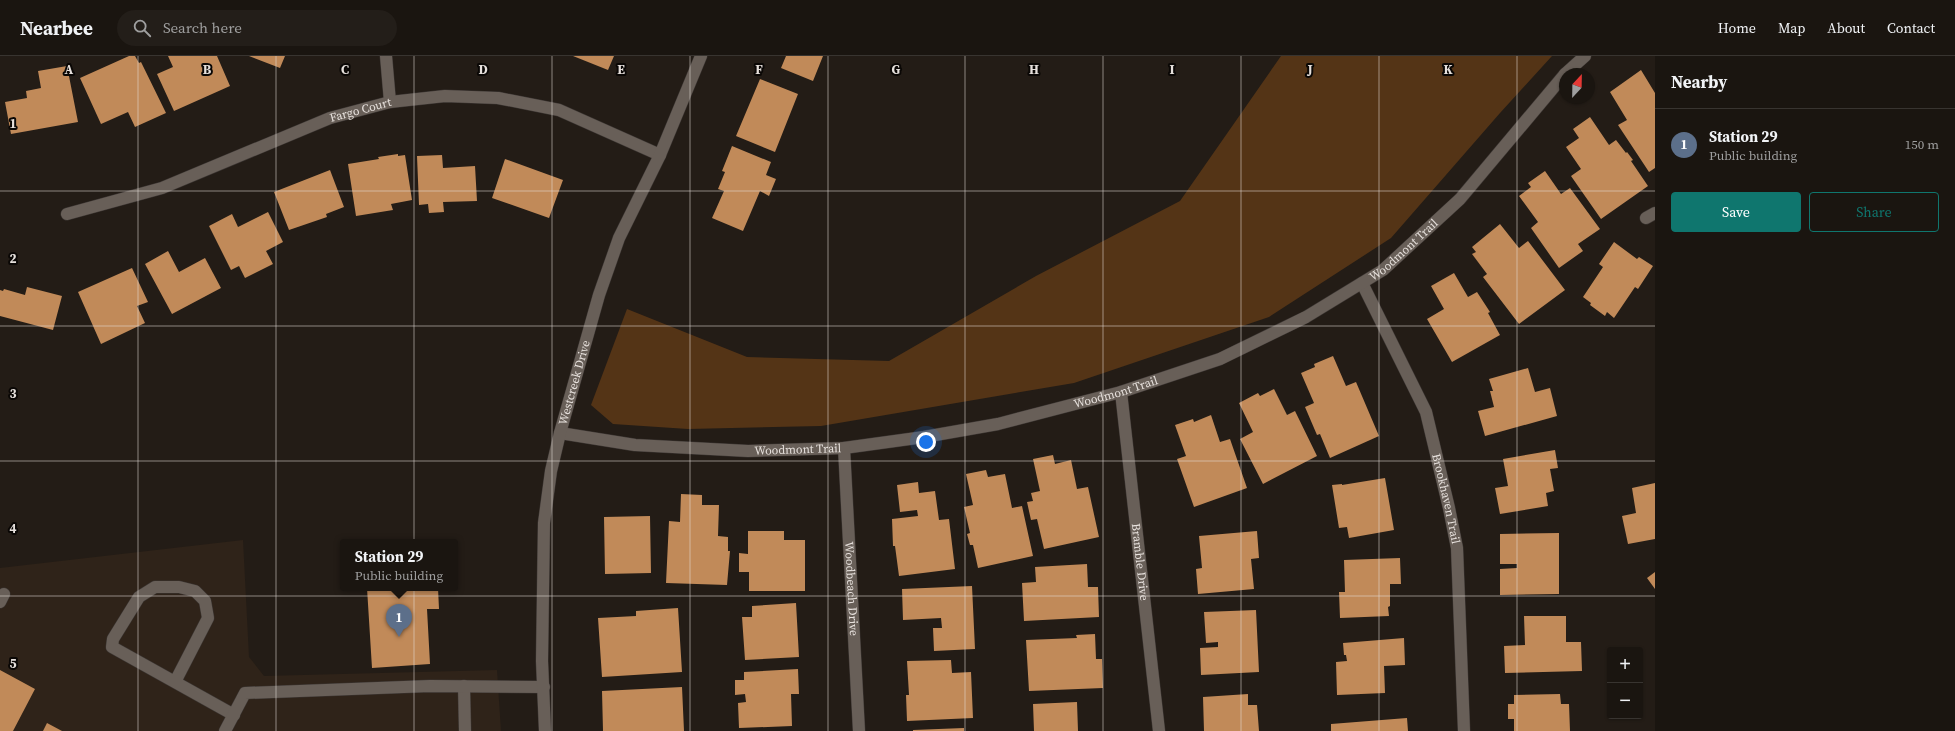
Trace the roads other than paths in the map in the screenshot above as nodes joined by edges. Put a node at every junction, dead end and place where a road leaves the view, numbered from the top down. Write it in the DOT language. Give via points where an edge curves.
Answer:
graph roads {
  1 [pos="386,56"];
  2 [pos="701,56"];
  3 [pos="1585,56"];
  4 [pos="1572,68"];
  5 [pos="1559,81"];
  6 [pos="390,102"];
  7 [pos="660,155"];
  8 [pos="67,214"];
  9 [pos="1362,282"];
  10 [pos="1121,392"];
  11 [pos="560,433"];
  12 [pos="844,448"];
  13 [pos="175,682"];
  14 [pos="464,686"];
  15 [pos="544,687"];
  16 [pos="234,714"];
  17 [pos="225,731"];
  18 [pos="464,731"];
  19 [pos="545,731"];
  20 [pos="859,731"];
  21 [pos="1159,731"];
  22 [pos="1464,731"];
  1 -- 6 [label="street"];
  2 -- 7 [label="street, Westcreek Drive"];
  3 -- 4 [label="street, Woodmont Trail"];
  5 -- 9 [label="street, Woodmont Trail" via="1460,199 1383,270"];
  6 -- 7 [label="street, Fargo Court" via="445,96 498,98 559,110"];
  6 -- 8 [label="street, Fargo Court" via="330,118 162,188"];
  7 -- 11 [label="street, Westcreek Drive" via="619,238 599,295"];
  9 -- 10 [label="street, Woodmont Trail" via="1306,316 1220,359"];
  9 -- 22 [label="street, Brookhaven Trail" via="1426,412 1449,508 1457,548"];
  10 -- 12 [label="street, Woodmont Trail" via="998,424"];
  10 -- 21 [label="street, Bramble Drive"];
  11 -- 12 [label="street, Woodmont Trail" via="635,444 740,451"];
  11 -- 15 [label="street, Westcreek Drive" via="551,471 544,522"];
  12 -- 20 [label="street, Woodbeach Drive"];
  13 -- 13 [label="street" via="112,647 113,639 139,597 155,587 179,587 195,591 205,601 208,618"];
  13 -- 16 [label="street"];
  14 -- 15 [label="street"];
  14 -- 16 [label="street" via="245,693"];
  14 -- 18 [label="street"];
  15 -- 19 [label="street, Westcreek Drive"];
  16 -- 17 [label="street"];
}
